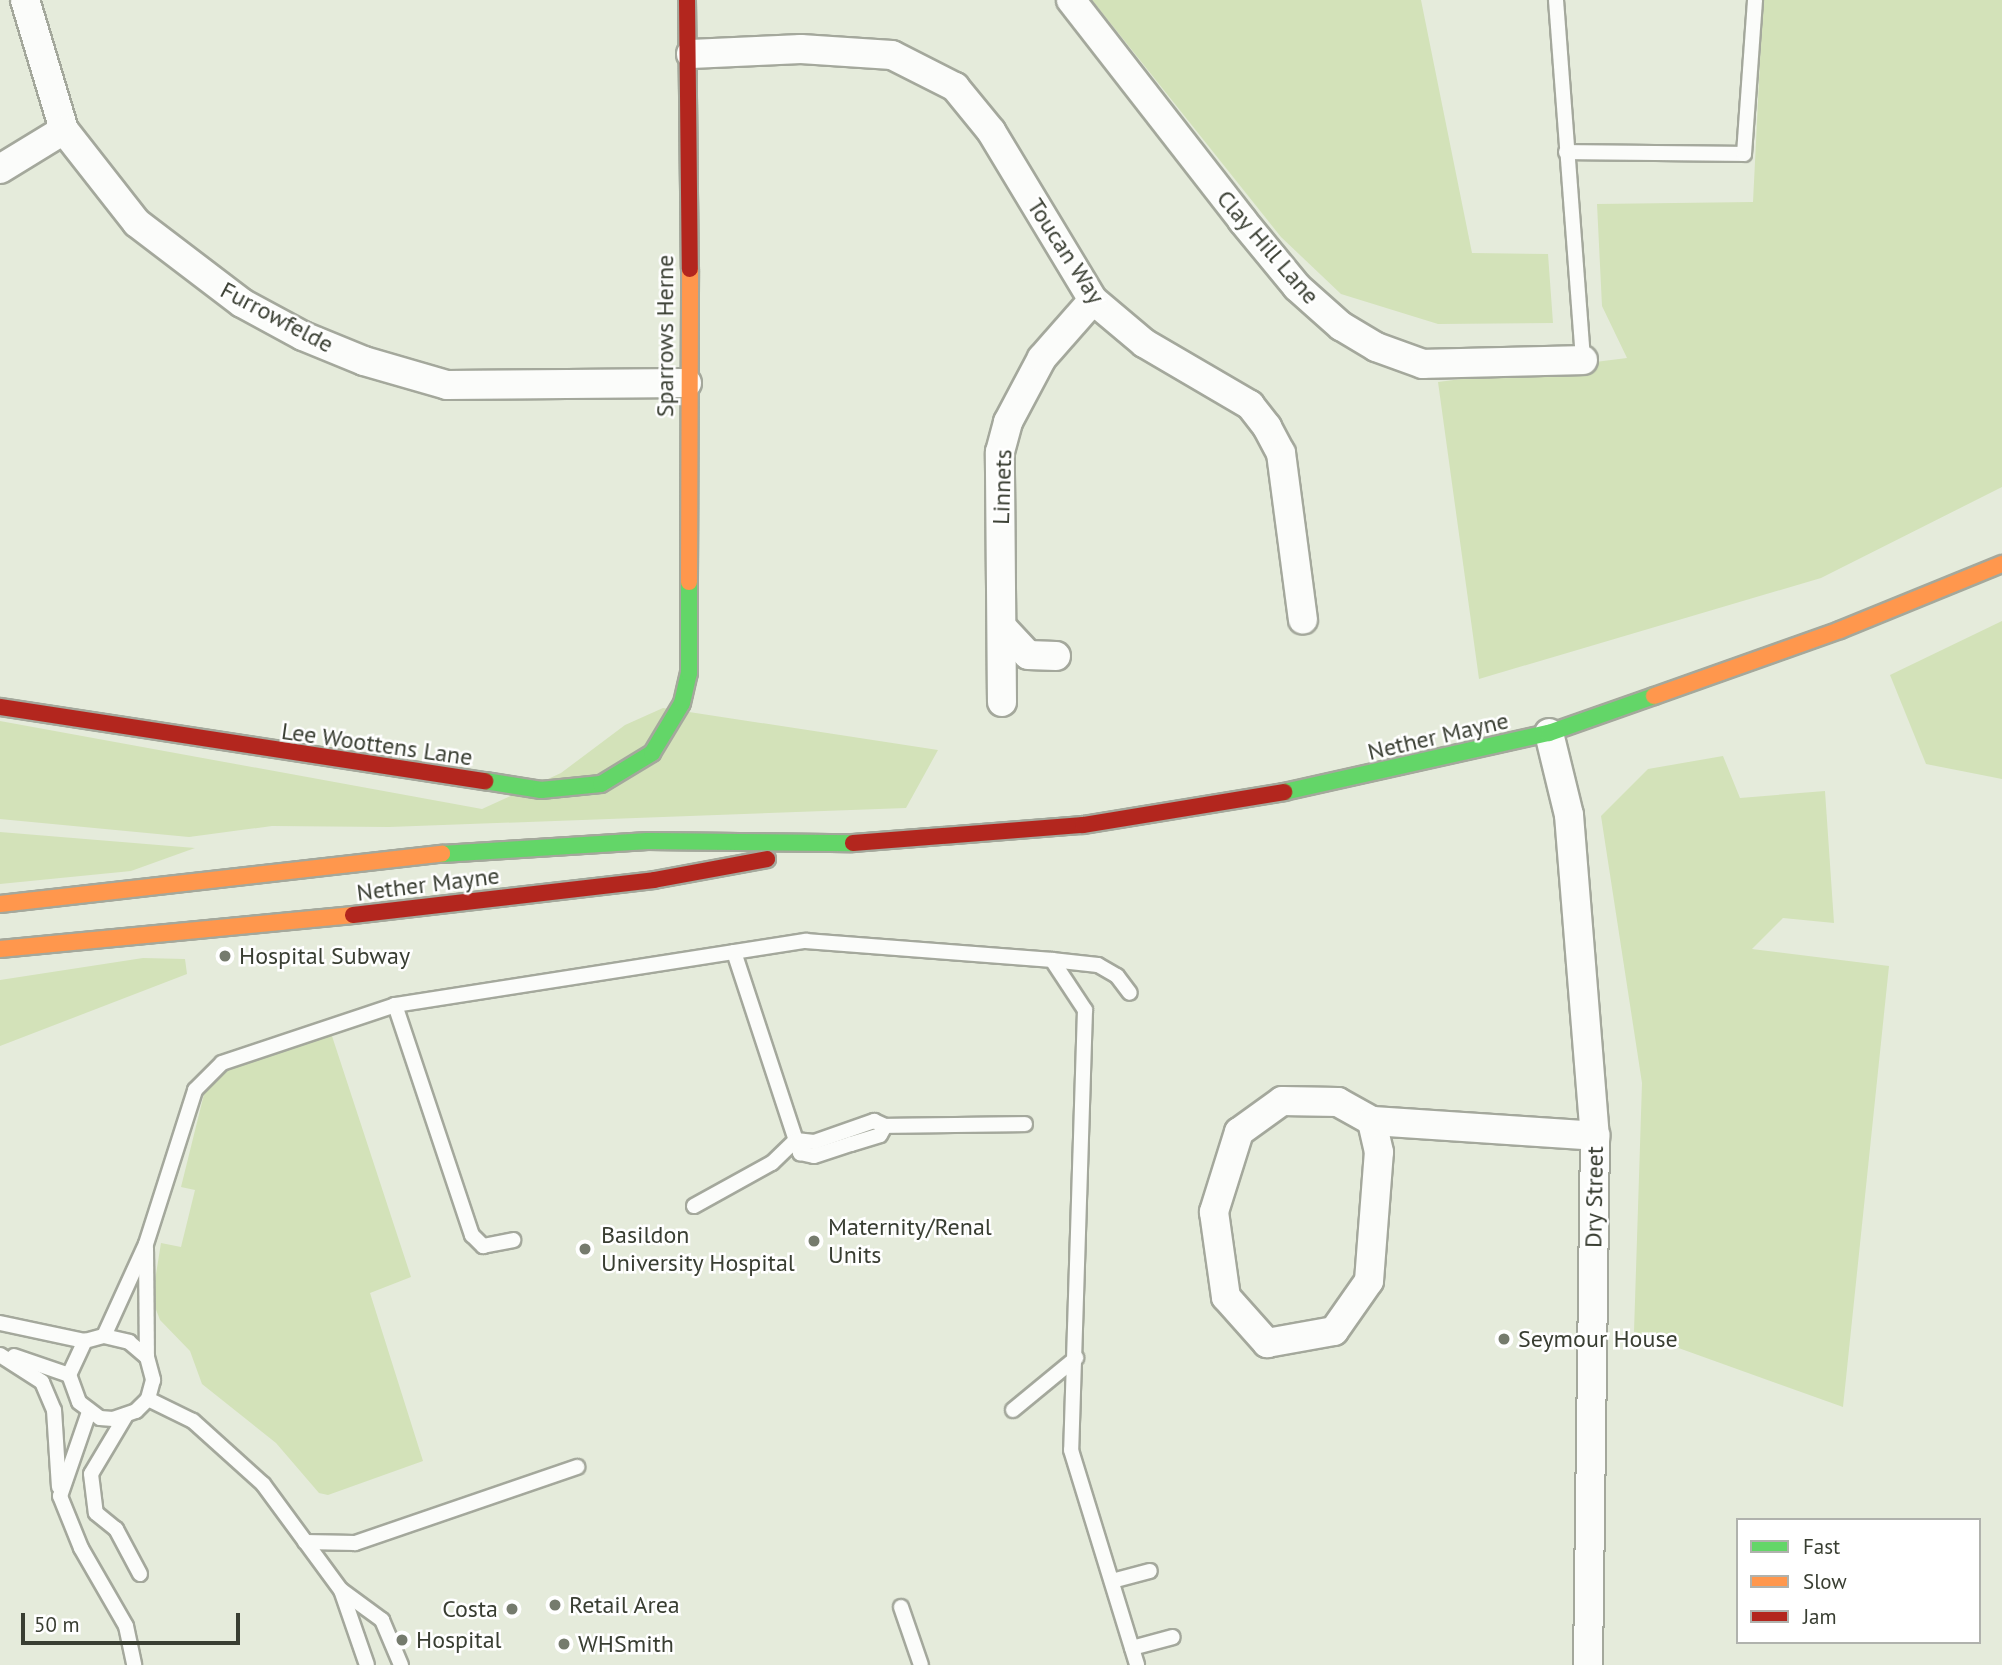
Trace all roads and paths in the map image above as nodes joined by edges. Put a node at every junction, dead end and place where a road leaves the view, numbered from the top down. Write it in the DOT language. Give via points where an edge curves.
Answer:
graph roads {
  1 [pos="25,0"];
  2 [pos="687,0"];
  3 [pos="1071,0"];
  4 [pos="1556,0"];
  5 [pos="1755,0"];
  6 [pos="691,54"];
  7 [pos="64,130"];
  8 [pos="1566,152"];
  9 [pos="0,169"];
  10 [pos="1093,300"];
  11 [pos="1583,360"];
  12 [pos="687,383"];
  13 [pos="2002,564"];
  14 [pos="1303,620"];
  15 [pos="1002,627"];
  16 [pos="1056,656"];
  17 [pos="689,673"];
  18 [pos="1002,702"];
  19 [pos="0,707"];
  20 [pos="1549,733"];
  21 [pos="858,843"];
  22 [pos="0,904"];
  23 [pos="69,945"];
  24 [pos="0,949"];
  25 [pos="734,952"];
  26 [pos="0,959"];
  27 [pos="1052,960"];
  28 [pos="1130,993"];
  29 [pos="394,1004"];
  30 [pos="1372,1121"];
  31 [pos="1025,1124"];
  32 [pos="1595,1136"];
  33 [pos="796,1140"];
  34 [pos="694,1206"];
  35 [pos="513,1240"];
  36 [pos="146,1244"];
  37 [pos="0,1324"];
  38 [pos="104,1336"];
  39 [pos="85,1341"];
  40 [pos="0,1353"];
  41 [pos="147,1357"];
  42 [pos="1076,1358"];
  43 [pos="69,1376"];
  44 [pos="148,1399"];
  45 [pos="1013,1410"];
  46 [pos="89,1412"];
  47 [pos="125,1417"];
  48 [pos="577,1467"];
  49 [pos="60,1496"];
  50 [pos="305,1542"];
  51 [pos="1150,1571"];
  52 [pos="140,1574"];
  53 [pos="1112,1581"];
  54 [pos="341,1590"];
  55 [pos="901,1607"];
  56 [pos="1172,1637"];
  57 [pos="1132,1647"];
  58 [pos="134,1665"];
  59 [pos="367,1665"];
  60 [pos="401,1665"];
  61 [pos="921,1665"];
  62 [pos="1137,1665"];
  63 [pos="1588,1665"];
  1 -- 7 [label="street, Furrowfelde"];
  2 -- 6 [label="main road, Sparrows Herne"];
  3 -- 11 [label="street, Clay Hill Lane" via="1297,287 1341,326 1376,347 1423,364"];
  4 -- 8 [label="lane"];
  5 -- 8 [label="lane" via="1744,154"];
  6 -- 10 [label="street, Toucan Way" via="801,49 892,55 955,87 991,131"];
  6 -- 12 [label="main road, Sparrows Herne"];
  7 -- 9 [label="street"];
  7 -- 12 [label="street, Furrowfelde" via="137,223 190,268 242,303 328,346 447,385"];
  8 -- 11 [label="lane"];
  10 -- 14 [label="street, Toucan Way" via="1144,343 1250,405 1267,428 1281,453"];
  10 -- 15 [label="street, Linnets" via="1042,358 1008,422 1000,475"];
  12 -- 17 [label="main road, Sparrows Herne"];
  13 -- 20 [label="main road, Nether Mayne" via="1840,630"];
  15 -- 16 [label="street" via="1028,655"];
  15 -- 18 [label="street, Linnets"];
  17 -- 19 [label="main road, Lee Woottens Lane" via="670,728 652,753 601,784 571,790 438,776"];
  20 -- 21 [label="main road, Nether Mayne" via="1248,800 1083,825"];
  20 -- 32 [label="street, Dry Street" via="1569,815"];
  21 -- 22 [label="main road, Nether Mayne" via="648,841 471,851"];
  21 -- 23 [label="main road, Nether Mayne" via="654,880"];
  23 -- 24 [label="main road, Nether Mayne"];
  23 -- 26 [label="lane"];
  25 -- 27 [label="lane" via="806,942"];
  25 -- 29 [label="lane"];
  25 -- 33 [label="lane"];
  27 -- 28 [label="lane" via="1098,965 1117,976"];
  27 -- 42 [label="lane" via="1085,1010"];
  29 -- 35 [label="lane" via="472,1235 483,1246"];
  29 -- 36 [label="lane" via="222,1063 195,1090"];
  30 -- 30 [label="street" via="1379,1152 1370,1281 1334,1331 1267,1343 1226,1297 1214,1212 1239,1132 1282,1101 1338,1102"];
  30 -- 32 [label="street"];
  31 -- 33 [label="lane" via="885,1126 874,1121 814,1142"];
  32 -- 63 [label="street, Dry Street"];
  33 -- 34 [label="lane" via="772,1163"];
  36 -- 38 [label="lane"];
  36 -- 41 [label="lane"];
  37 -- 39 [label="lane"];
  38 -- 39 [label="lane"];
  38 -- 41 [label="lane" via="129,1342"];
  39 -- 43 [label="lane"];
  40 -- 43 [label="lane"];
  40 -- 49 [label="lane" via="43,1382 54,1410"];
  41 -- 44 [label="lane" via="153,1380"];
  42 -- 45 [label="lane"];
  42 -- 53 [label="lane" via="1071,1450"];
  43 -- 46 [label="lane" via="79,1402"];
  44 -- 47 [label="lane"];
  44 -- 50 [label="lane" via="193,1422 263,1484"];
  46 -- 47 [label="lane" via="100,1418"];
  46 -- 49 [label="lane"];
  47 -- 52 [label="lane" via="91,1474 96,1513 116,1530"];
  48 -- 50 [label="lane" via="355,1543"];
  49 -- 58 [label="lane" via="81,1548 126,1626"];
  50 -- 54 [label="lane"];
  51 -- 53 [label="lane"];
  53 -- 57 [label="lane"];
  54 -- 59 [label="lane"];
  54 -- 60 [label="lane" via="382,1620"];
  55 -- 61 [label="lane"];
  56 -- 57 [label="lane"];
  57 -- 62 [label="lane"];
}
